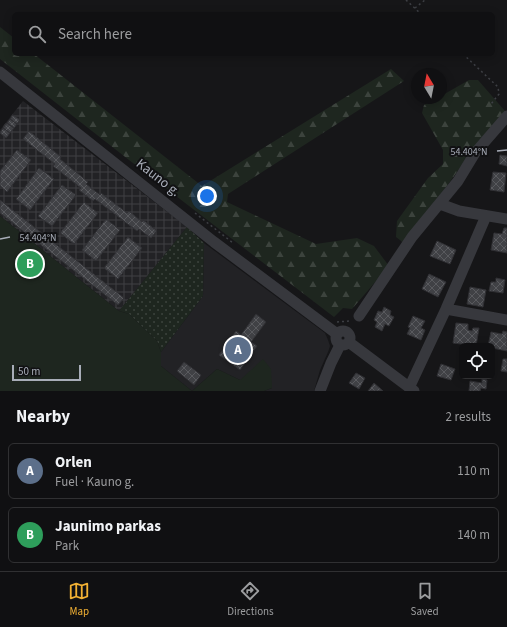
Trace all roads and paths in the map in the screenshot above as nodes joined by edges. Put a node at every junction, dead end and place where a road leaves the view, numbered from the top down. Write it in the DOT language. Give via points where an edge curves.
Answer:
graph roads {
  1 [pos="406,0"];
  2 [pos="426,0"];
  3 [pos="415,8"];
  4 [pos="419,12"];
  5 [pos="465,56"];
  6 [pos="0,72"];
  7 [pos="491,104"];
  8 [pos="507,116"];
  9 [pos="440,204"];
  10 [pos="486,216"];
  11 [pos="507,219"];
  12 [pos="446,309"];
  13 [pos="359,316"];
  14 [pos="507,320"];
  15 [pos="334,321"];
  16 [pos="342,341"];
  17 [pos="412,390"];
  18 [pos="320,391"];
  1 -- 3 [label="path"];
  2 -- 3 [label="path"];
  3 -- 4 [label="path"];
  5 -- 7 [label="path" via="498,87 499,94"];
  6 -- 16 [label="street, Kauno g."];
  8 -- 9 [label="street" via="475,153"];
  9 -- 10 [label="street"];
  9 -- 13 [label="street" via="412,237"];
  10 -- 11 [label="street"];
  10 -- 12 [label="street"];
  12 -- 14 [label="street"];
  12 -- 17 [label="street"];
  13 -- 15 [label="path" via="349,322"];
  16 -- 17 [label="street, Kauno g."];
  16 -- 18 [label="street"];
}
